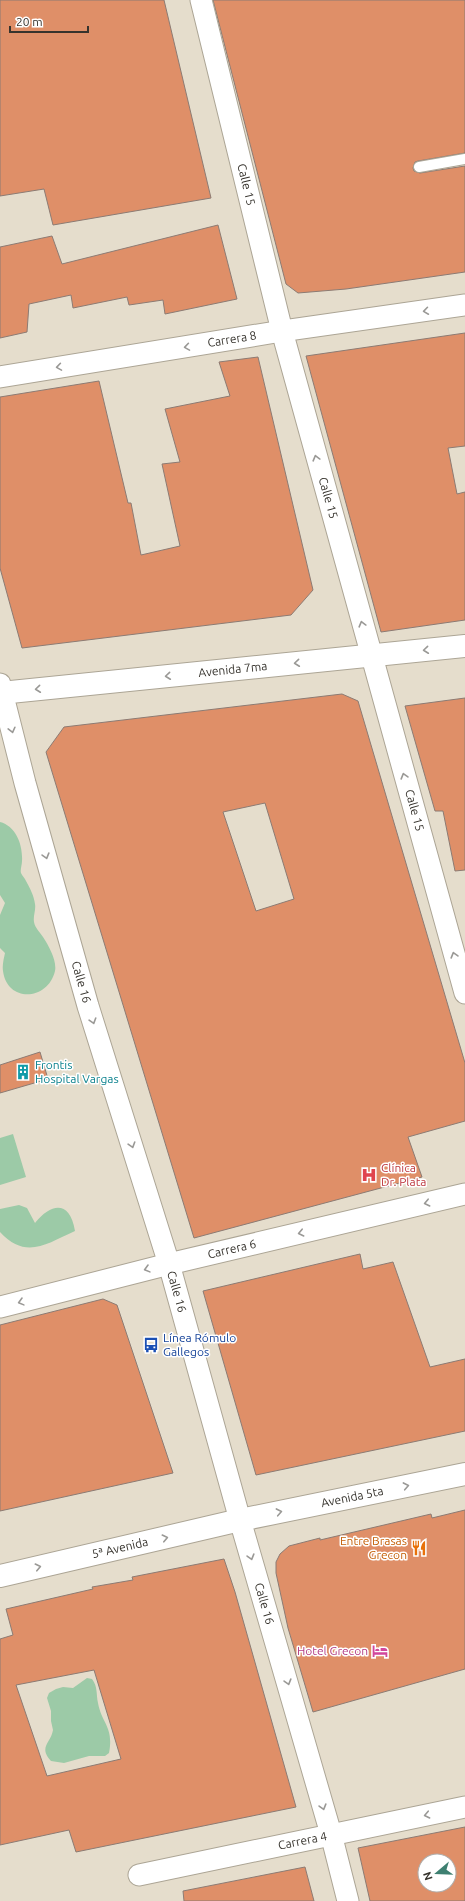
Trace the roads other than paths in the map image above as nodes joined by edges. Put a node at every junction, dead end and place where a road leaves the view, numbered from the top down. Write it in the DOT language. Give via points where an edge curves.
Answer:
graph roads {
  1 [pos="201,0"];
  2 [pos="465,159"];
  3 [pos="419,167"];
  4 [pos="465,305"];
  5 [pos="282,331"];
  6 [pos="0,377"];
  7 [pos="465,646"];
  8 [pos="370,656"];
  9 [pos="1,690"];
  10 [pos="465,993"];
  11 [pos="465,1194"];
  12 [pos="170,1264"];
  13 [pos="0,1308"];
  14 [pos="465,1474"];
  15 [pos="240,1520"];
  16 [pos="0,1576"];
  17 [pos="465,1807"];
  18 [pos="331,1834"];
  19 [pos="139,1875"];
  20 [pos="348,1901"];
  1 -- 5 [label="street, Calle 15"];
  2 -- 3 [label="lane"];
  4 -- 5 [label="street, Carrera 8, one-way"];
  5 -- 6 [label="street, Carrera 8, one-way"];
  8 -- 5 [label="street, Calle 15, one-way"];
  7 -- 8 [label="street, Avenida 7ma, one-way"];
  8 -- 9 [label="street, Avenida 7ma, one-way"];
  10 -- 8 [label="street, Calle 15, one-way"];
  9 -- 12 [label="street, Calle 16, one-way" via="88,1006"];
  11 -- 12 [label="street, Carrera 6, one-way"];
  12 -- 13 [label="street, Carrera 6, one-way"];
  12 -- 15 [label="street, Calle 16"];
  15 -- 14 [label="street, Avenida 5ta, one-way"];
  16 -- 15 [label="street, 5ª Avenida, one-way"];
  15 -- 18 [label="street, Calle 16, one-way"];
  17 -- 18 [label="street, Carrera 4, one-way"];
  18 -- 19 [label="street, Carrera 4"];
  18 -- 20 [label="street, Calle 16"];
}
